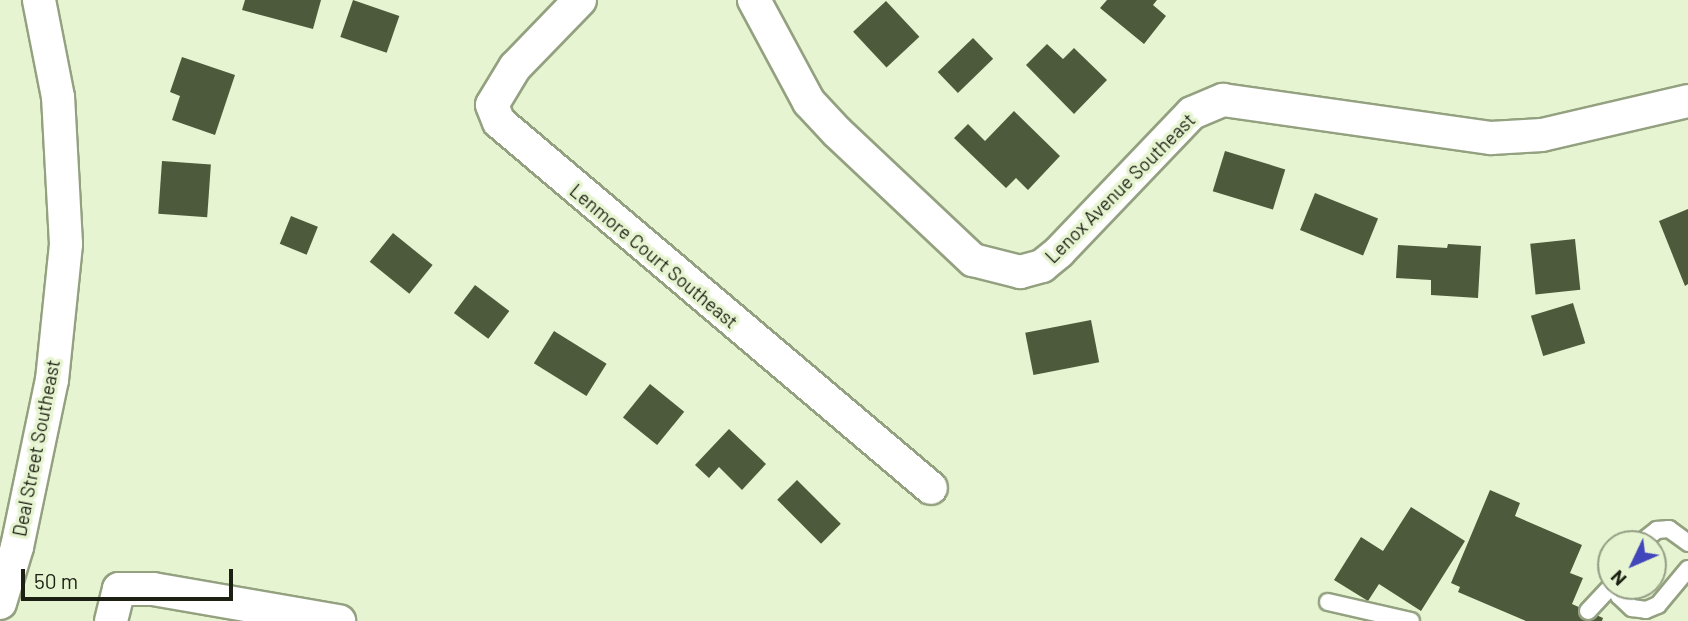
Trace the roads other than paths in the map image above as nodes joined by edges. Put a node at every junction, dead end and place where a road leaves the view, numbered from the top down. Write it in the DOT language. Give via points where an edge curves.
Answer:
graph roads {
  1 [pos="39,0"];
  2 [pos="580,0"];
  3 [pos="754,0"];
  4 [pos="1688,102"];
  5 [pos="931,488"];
  6 [pos="1657,530"];
  7 [pos="1688,543"];
  8 [pos="1688,569"];
  9 [pos="1598,600"];
  10 [pos="1328,602"];
  11 [pos="0,603"];
  12 [pos="1588,611"];
  13 [pos="1627,614"];
  14 [pos="111,621"];
  15 [pos="338,621"];
  16 [pos="1411,621"];
  1 -- 11 [label="street, Deal Street Southeast" via="58,97 66,244 52,380 17,547"];
  2 -- 5 [label="street, Lenmore Court Southeast" via="515,67 492,106 499,122"];
  3 -- 4 [label="street, Lenox Avenue Southeast" via="809,102 837,132 973,260 1020,272 1042,266 1059,253 1192,113 1223,100 1491,138 1542,135"];
  6 -- 7 [label="lane" via="1669,528"];
  8 -- 13 [label="lane" via="1658,605"];
  9 -- 12 [label="lane"];
  10 -- 16 [label="lane"];
  14 -- 15 [label="street" via="119,589 153,589"];
}
